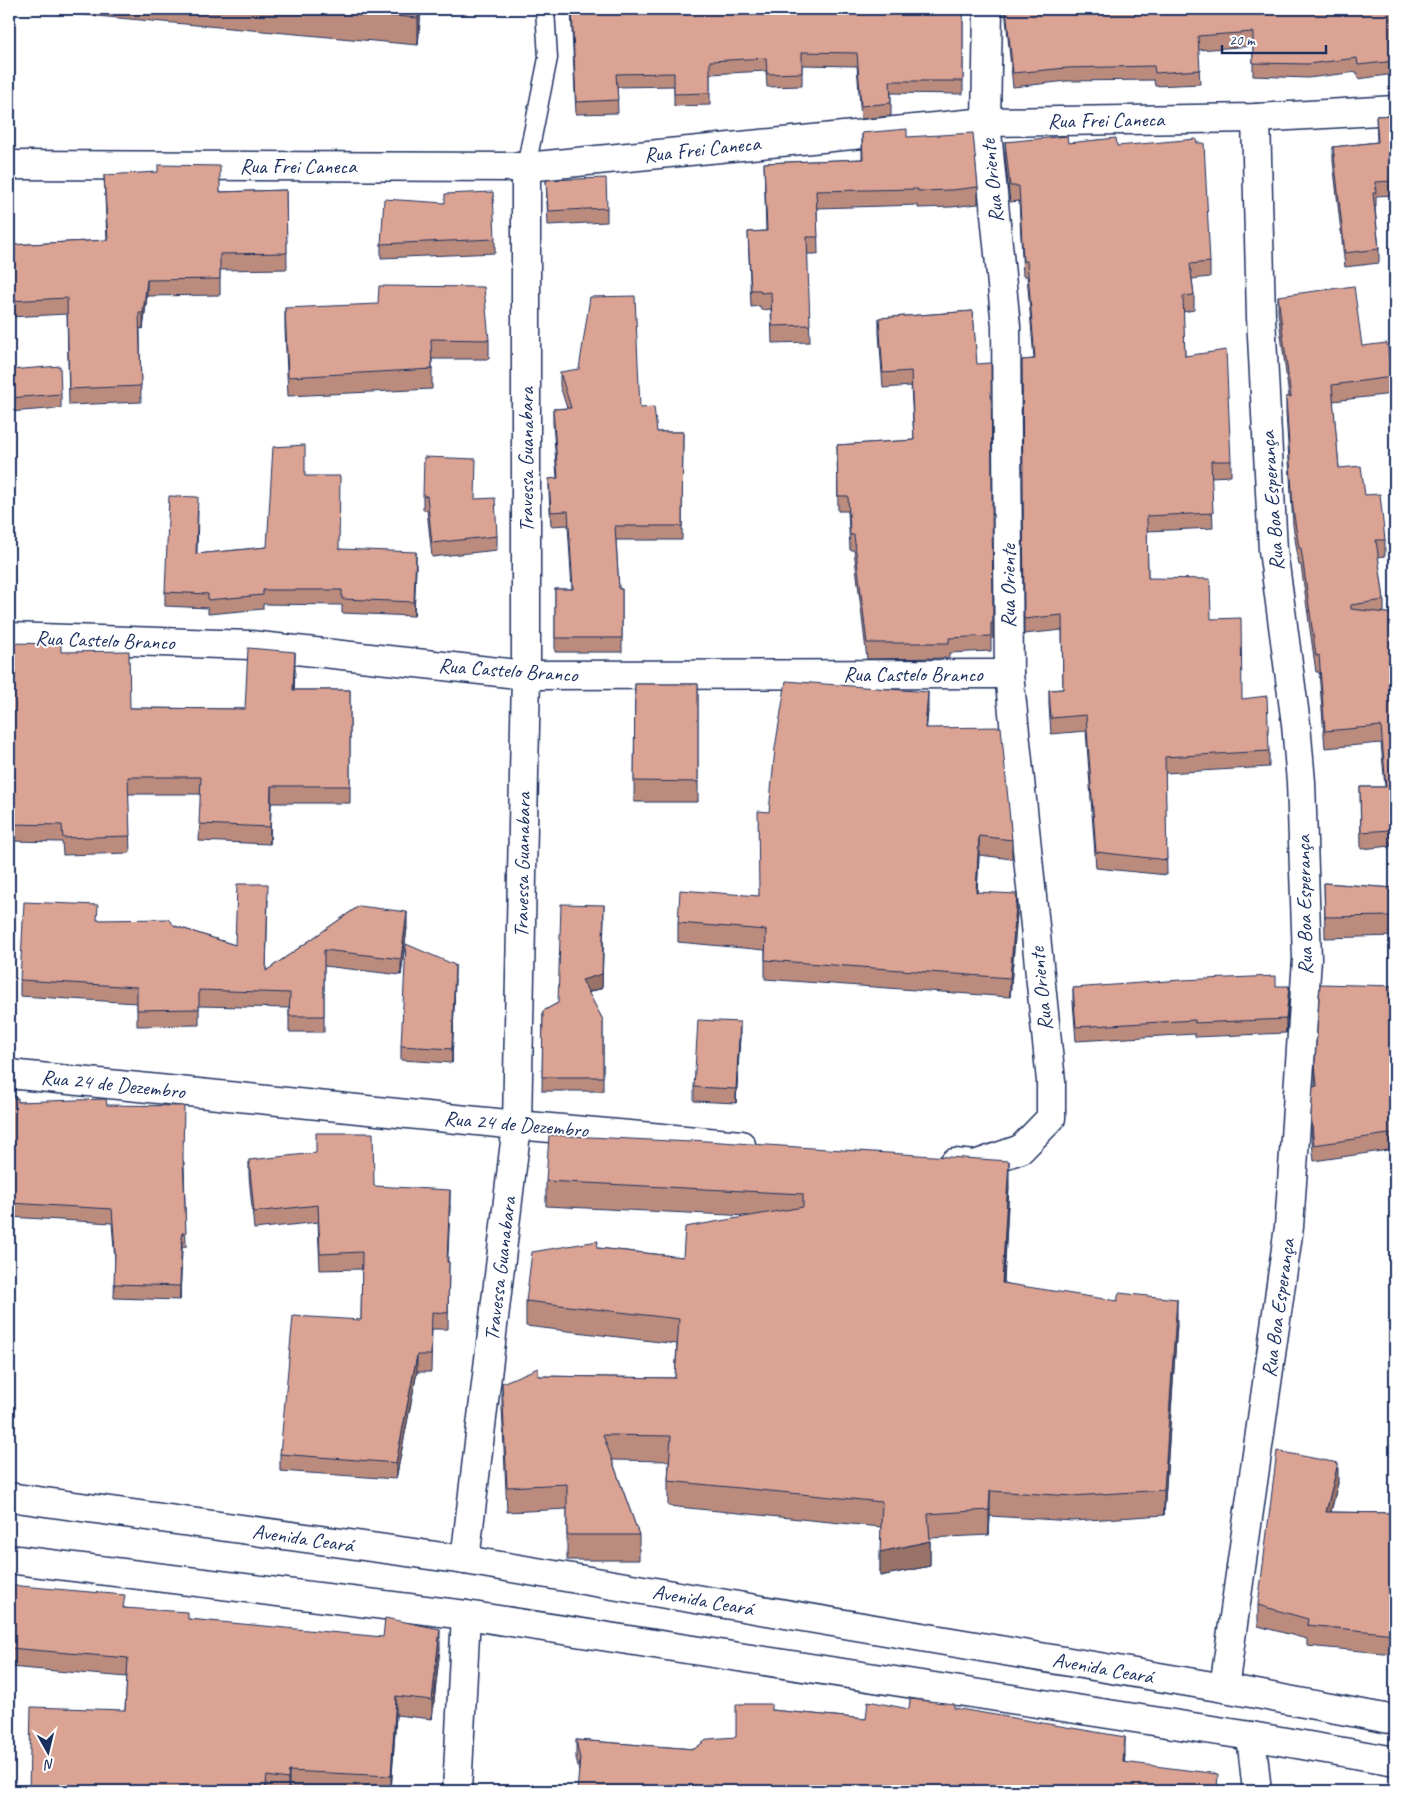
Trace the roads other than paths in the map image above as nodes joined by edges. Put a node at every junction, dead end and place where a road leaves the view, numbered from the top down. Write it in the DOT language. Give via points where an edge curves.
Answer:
graph roads {
  1 [pos="545,9"];
  2 [pos="988,9"];
  3 [pos="1395,110"];
  4 [pos="1256,118"];
  5 [pos="986,122"];
  6 [pos="9,165"];
  7 [pos="526,167"];
  8 [pos="9,637"];
  9 [pos="1009,674"];
  10 [pos="526,675"];
  11 [pos="9,1074"];
  12 [pos="517,1125"];
  13 [pos="766,1147"];
  14 [pos="925,1161"];
  15 [pos="9,1497"];
  16 [pos="9,1559"];
  17 [pos="465,1560"];
  18 [pos="466,1615"];
  19 [pos="1224,1688"];
  20 [pos="1395,1720"];
  21 [pos="1251,1736"];
  22 [pos="1395,1761"];
  23 [pos="457,1791"];
  24 [pos="1257,1791"];
  1 -- 7 [label="lane" via="548,58"];
  2 -- 5 [label="street, Rua Oriente"];
  3 -- 4 [label="street, Rua Frei Caneca"];
  4 -- 5 [label="street, Rua Frei Caneca"];
  4 -- 19 [label="street, Rua Boa Esperança" via="1261,317 1273,550 1301,782 1307,959 1289,1227"];
  5 -- 7 [label="street, Rua Frei Caneca"];
  5 -- 9 [label="street, Rua Oriente" via="1006,326"];
  6 -- 7 [label="street, Rua Frei Caneca"];
  7 -- 10 [label="street, Travessa Guanabara"];
  8 -- 10 [label="street, Rua Castelo Branco" via="250,645"];
  9 -- 10 [label="street, Rua Castelo Branco"];
  9 -- 14 [label="street, Rua Oriente" via="1051,1090 1051,1118 1021,1149 975,1165"];
  10 -- 12 [label="street, Travessa Guanabara"];
  11 -- 12 [label="street, Rua 24 de Dezembro"];
  12 -- 13 [label="street, Rua 24 de Dezembro"];
  12 -- 17 [label="street, Travessa Guanabara"];
  15 -- 17 [label="street, Avenida Ceará"];
  16 -- 18 [label="street, Avenida Ceará"];
  17 -- 19 [label="street, Avenida Ceará"];
  18 -- 21 [label="street, Avenida Ceará"];
  18 -- 23 [label="street"];
  19 -- 20 [label="street, Avenida Ceará"];
  21 -- 22 [label="street, Avenida Ceará"];
  21 -- 24 [label="street"];
}
